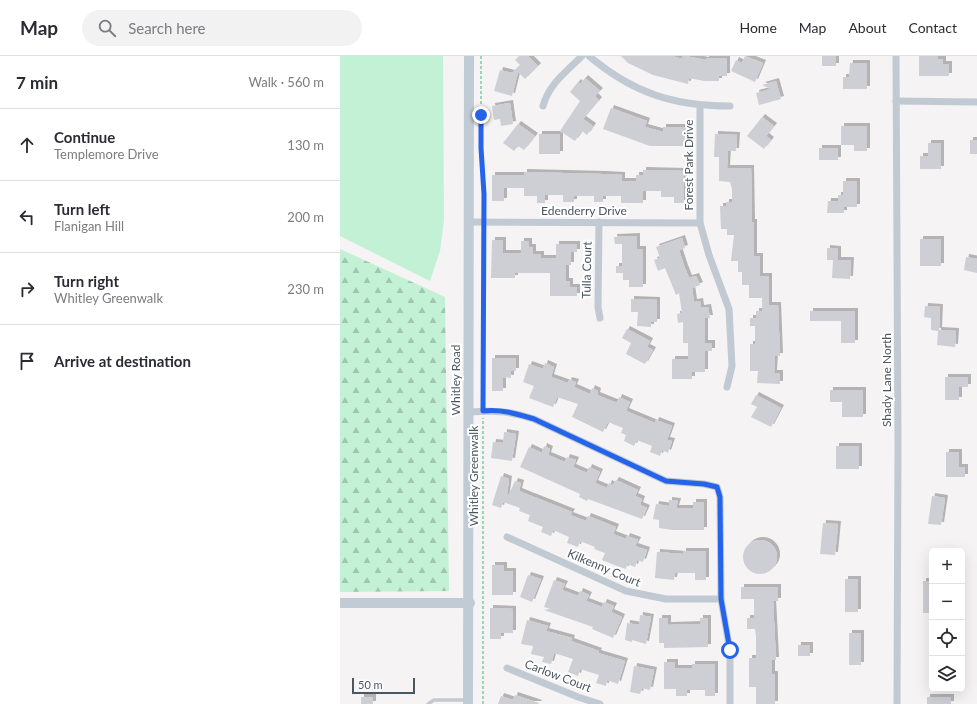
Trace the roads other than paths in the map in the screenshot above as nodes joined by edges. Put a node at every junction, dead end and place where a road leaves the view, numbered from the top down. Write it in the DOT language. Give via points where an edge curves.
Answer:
graph roads {
  1 [pos="469,56"];
  2 [pos="582,56"];
  3 [pos="589,56"];
  4 [pos="896,56"];
  5 [pos="896,100"];
  6 [pos="977,102"];
  7 [pos="543,106"];
  8 [pos="700,106"];
  9 [pos="730,106"];
  10 [pos="468,222"];
  11 [pos="598,222"];
  12 [pos="700,223"];
  13 [pos="600,318"];
  14 [pos="727,388"];
  15 [pos="469,412"];
  16 [pos="507,537"];
  17 [pos="721,599"];
  18 [pos="340,603"];
  19 [pos="470,603"];
  20 [pos="507,668"];
  21 [pos="468,702"];
  22 [pos="428,704"];
  23 [pos="600,704"];
  24 [pos="730,704"];
  25 [pos="897,704"];
  1 -- 10 [label="street, Whitley Road"];
  2 -- 7 [label="street" via="551,86"];
  3 -- 8 [label="street" via="618,77 652,95"];
  4 -- 5 [label="street, Shady Lane North"];
  5 -- 6 [label="street"];
  5 -- 25 [label="street, Shady Lane North"];
  8 -- 9 [label="street"];
  8 -- 12 [label="street, Forest Park Drive"];
  10 -- 11 [label="street, Edenderry Drive"];
  10 -- 15 [label="street, Whitley Road"];
  11 -- 12 [label="street, Edenderry Drive"];
  11 -- 13 [label="street, Tulla Court"];
  12 -- 14 [label="street, Forest Park Drive" via="729,309 732,366"];
  15 -- 17 [label="street" via="512,412 534,419 666,481 717,487 720,497"];
  15 -- 19 [label="street, Whitley Road"];
  16 -- 17 [label="street, Kilkenny Court" via="626,591 666,599"];
  17 -- 24 [label="street" via="730,650"];
  18 -- 19 [label="street"];
  19 -- 21 [label="street, Whitley Road"];
  20 -- 23 [label="street, Carlow Court"];
  21 -- 22 [label="lane" via="434,700"];
}
